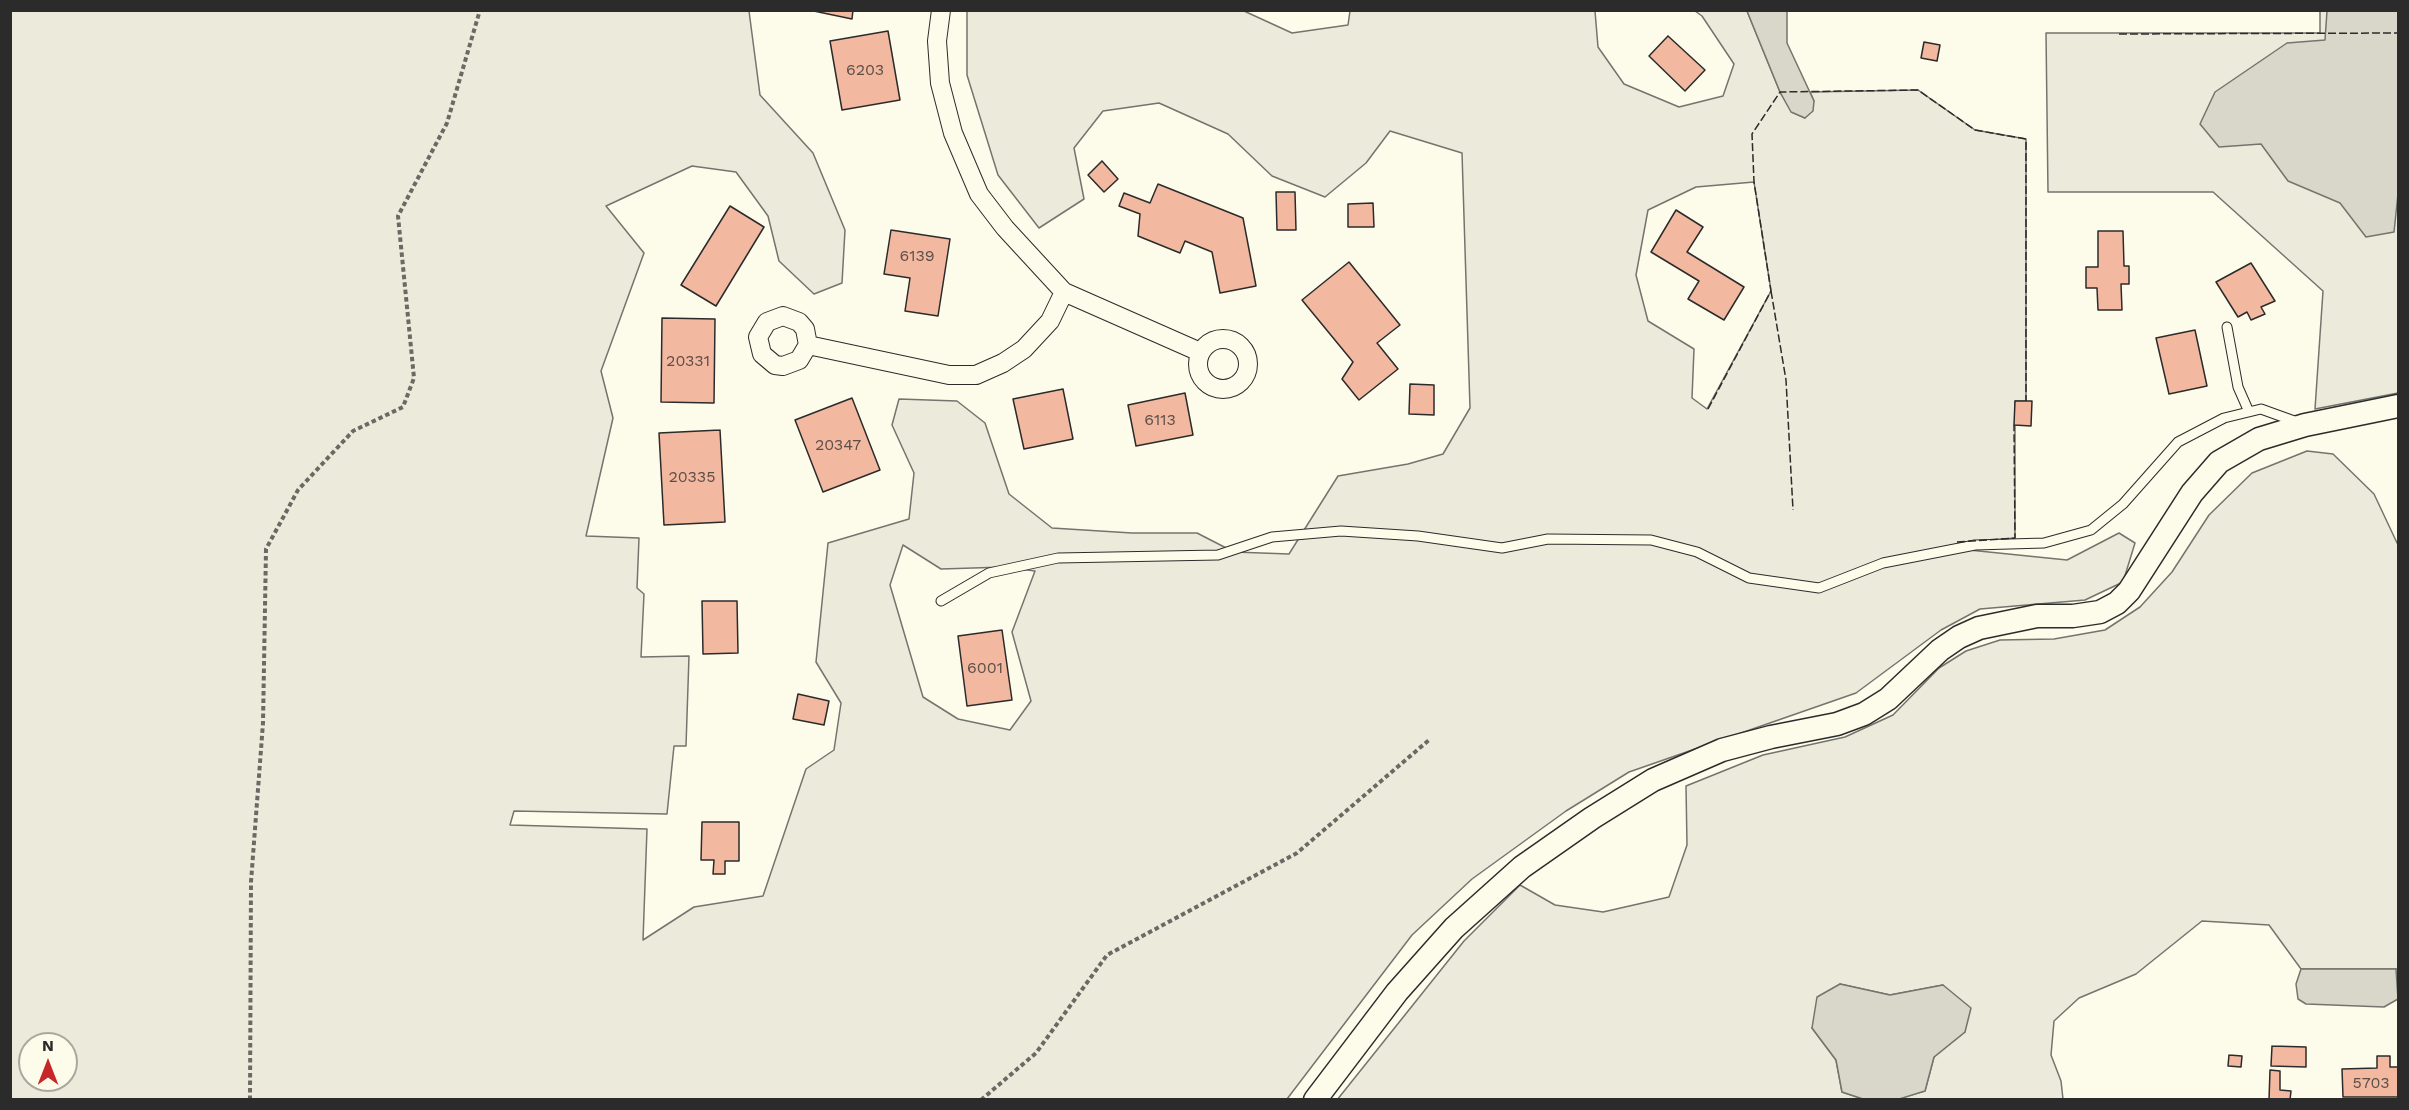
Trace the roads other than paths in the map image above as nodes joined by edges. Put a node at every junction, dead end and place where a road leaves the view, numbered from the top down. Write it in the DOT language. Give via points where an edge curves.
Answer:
graph roads {
  1 [pos="941,10"];
  2 [pos="1064,292"];
  3 [pos="2227,327"];
  4 [pos="808,345"];
  5 [pos="1200,352"];
  6 [pos="2398,406"];
  7 [pos="2248,412"];
  8 [pos="2305,425"];
  9 [pos="941,601"];
  10 [pos="1315,1100"];
  1 -- 2 [label="street" via="937,41 940,83 968,172 1005,228"];
  2 -- 4 [label="street" via="1050,321 1024,349 976,375 949,375"];
  2 -- 5 [label="street"];
  3 -- 7 [label="lane" via="2238,387"];
  6 -- 8 [label="street"];
  7 -- 8 [label="lane" via="2261,409"];
  7 -- 9 [label="lane" via="2224,418 2178,442 2123,504 2091,530 2044,543 1975,545 1882,563 1819,588 1749,578 1698,552 1651,540 1548,539 1502,548 1418,536 1341,531 1272,537 1218,555 1058,558 989,573"];
  8 -- 10 [label="street" via="2259,439 2219,462 2192,493 2144,570 2117,603 2100,612 2037,616 1979,628 1940,650 1888,699 1864,714 1837,724 1722,750 1653,780 1592,818 1522,867 1454,928 1397,992"];
}
